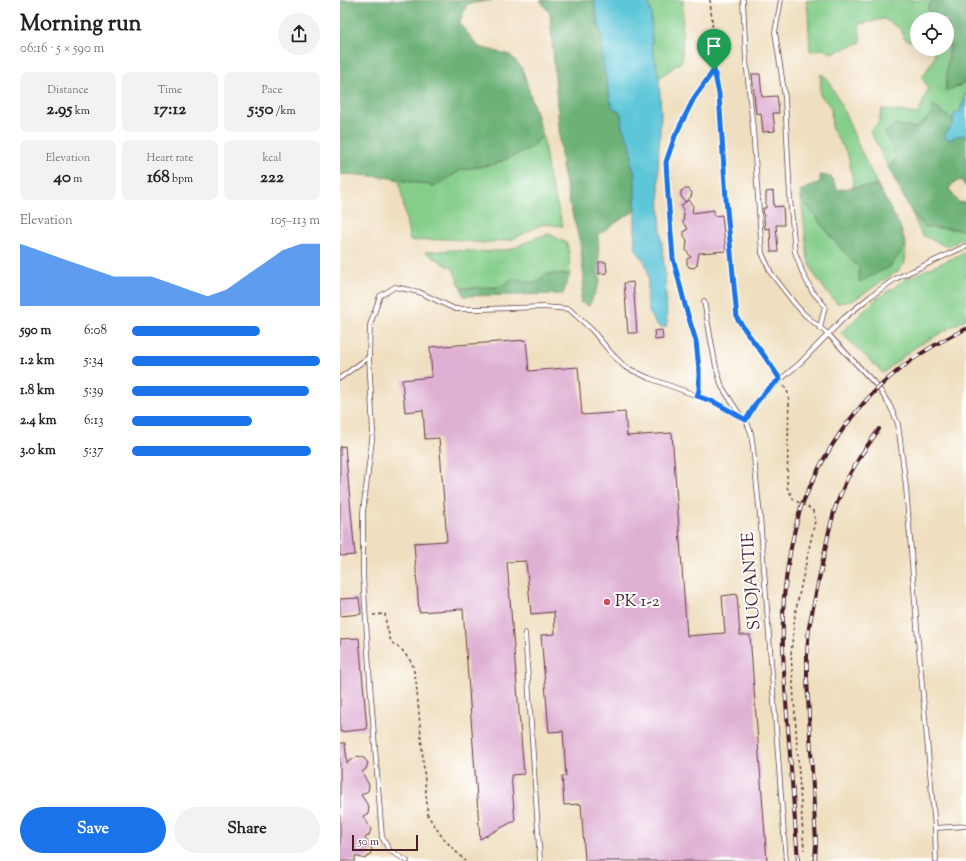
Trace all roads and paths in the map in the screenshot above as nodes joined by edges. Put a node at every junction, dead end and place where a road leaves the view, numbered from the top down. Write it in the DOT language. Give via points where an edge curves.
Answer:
graph roads {
  1 [pos="710,0"];
  2 [pos="743,0"];
  3 [pos="782,0"];
  4 [pos="714,70"];
  5 [pos="966,246"];
  6 [pos="704,301"];
  7 [pos="820,328"];
  8 [pos="828,334"];
  9 [pos="369,357"];
  10 [pos="340,378"];
  11 [pos="780,379"];
  12 [pos="697,396"];
  13 [pos="741,416"];
  14 [pos="746,420"];
  15 [pos="366,615"];
  16 [pos="525,633"];
  17 [pos="966,826"];
  18 [pos="935,828"];
  19 [pos="804,850"];
  20 [pos="407,861"];
  21 [pos="465,861"];
  22 [pos="540,861"];
  23 [pos="786,861"];
  24 [pos="936,861"];
  1 -- 4 [label="path" via="716,63"];
  2 -- 7 [label="lane" via="762,253 771,274 795,304"];
  3 -- 7 [label="lane" via="774,32 785,98 795,252 812,291 825,306"];
  4 -- 11 [label="path" via="719,94 737,318"];
  4 -- 12 [label="path" via="694,98 675,136 666,162 673,258 696,341 699,369"];
  5 -- 8 [label="lane" via="895,279 844,318"];
  6 -- 13 [label="lane" via="722,387"];
  7 -- 8 [label="lane"];
  8 -- 11 [label="lane" via="800,363"];
  8 -- 18 [label="lane" via="878,387 898,424 906,486"];
  9 -- 10 [label="lane"];
  9 -- 12 [label="lane" via="370,325 380,296 395,287 419,292 455,309 569,308 625,367"];
  9 -- 15 [label="lane" via="373,432 363,512"];
  11 -- 14 [label="lane" via="756,403"];
  11 -- 19 [label="path" via="788,393 789,402 787,487 794,500 812,509 814,514 795,614 791,654"];
  12 -- 13 [label="lane"];
  13 -- 14 [label="lane"];
  14 -- 23 [label="lane, SUOJANTIE" via="751,433 760,516"];
  15 -- 20 [label="lane" via="382,837 389,850"];
  15 -- 21 [label="path" via="386,614 391,642 402,650 412,663 416,680 428,816 443,838"];
  16 -- 22 [label="lane"];
  17 -- 18 [label="lane"];
  18 -- 24 [label="lane"];
}
